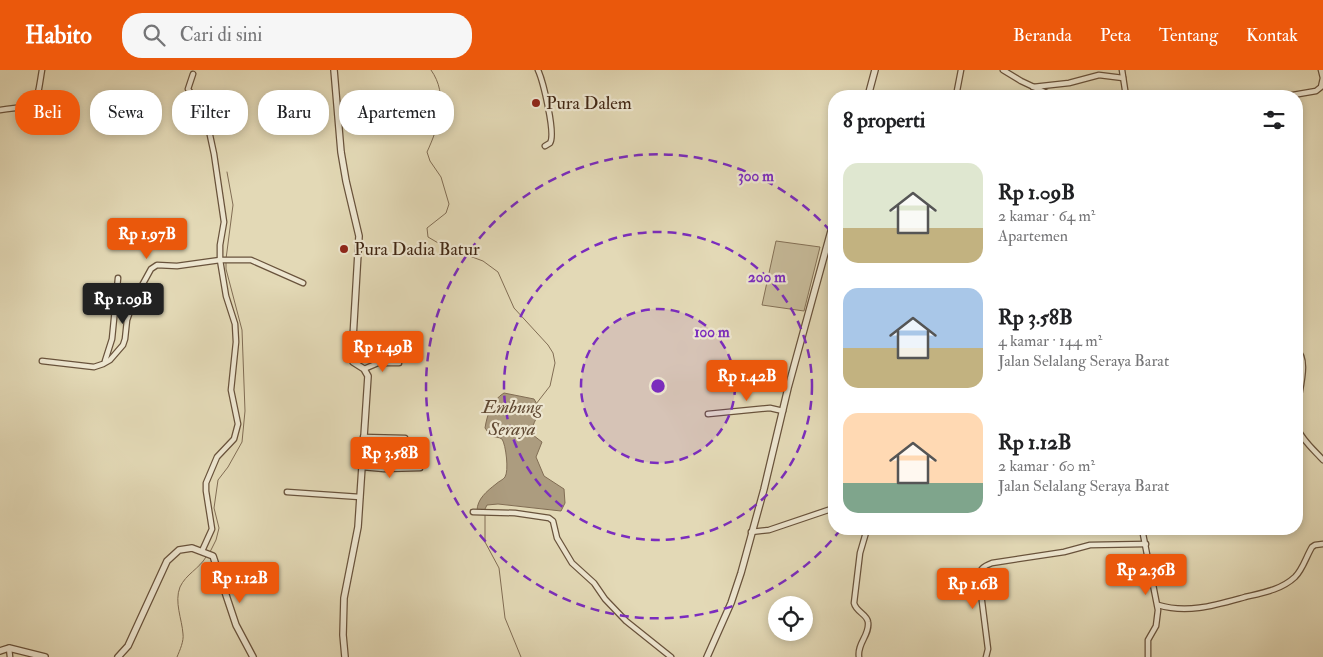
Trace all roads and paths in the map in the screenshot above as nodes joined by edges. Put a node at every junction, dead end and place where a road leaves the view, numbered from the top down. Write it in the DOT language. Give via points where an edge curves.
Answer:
graph roads {
  1 [pos="42,70"];
  2 [pos="334,70"];
  3 [pos="538,70"];
  4 [pos="875,70"];
  5 [pos="961,70"];
  6 [pos="1003,70"];
  7 [pos="1122,70"];
  8 [pos="1322,72"];
  9 [pos="193,74"];
  10 [pos="1123,78"];
  11 [pos="1033,87"];
  12 [pos="870,90"];
  13 [pos="957,90"];
  14 [pos="1040,90"];
  15 [pos="1125,90"];
  16 [pos="1303,93"];
  17 [pos="0,110"];
  18 [pos="544,146"];
  19 [pos="828,242"];
  20 [pos="220,260"];
  21 [pos="118,278"];
  22 [pos="303,283"];
  23 [pos="42,361"];
  24 [pos="399,363"];
  25 [pos="103,364"];
  26 [pos="364,369"];
  27 [pos="783,411"];
  28 [pos="708,414"];
  29 [pos="1303,436"];
  30 [pos="363,437"];
  31 [pos="405,438"];
  32 [pos="1323,460"];
  33 [pos="362,467"];
  34 [pos="420,468"];
  35 [pos="287,492"];
  36 [pos="360,497"];
  37 [pos="828,510"];
  38 [pos="473,512"];
  39 [pos="751,532"];
  40 [pos="865,535"];
  41 [pos="1144,535"];
  42 [pos="1146,544"];
  43 [pos="1323,544"];
  44 [pos="203,551"];
  45 [pos="1158,605"];
  46 [pos="9,648"];
  47 [pos="0,651"];
  48 [pos="10,657"];
  49 [pos="45,657"];
  50 [pos="118,657"];
  51 [pos="253,657"];
  52 [pos="345,657"];
  53 [pos="671,657"];
  54 [pos="707,657"];
  55 [pos="859,657"];
  56 [pos="986,657"];
  57 [pos="1148,657"];
  1 -- 17 [label="street" via="35,103 30,107"];
  2 -- 26 [label="street" via="341,152 359,236 352,355 354,362"];
  3 -- 18 [label="street" via="552,136 550,143"];
  4 -- 12 [label="street"];
  5 -- 13 [label="street"];
  6 -- 11 [label="street"];
  7 -- 10 [label="street"];
  8 -- 16 [label="street" via="1321,87"];
  9 -- 20 [label="street" via="188,90 208,126 223,212"];
  10 -- 11 [label="street" via="1099,76"];
  10 -- 15 [label="street"];
  11 -- 14 [label="street"];
  19 -- 27 [label="street"];
  20 -- 22 [label="street" via="251,260"];
  20 -- 25 [label="street" via="177,266 161,264 152,269 134,300 123,345"];
  20 -- 44 [label="street" via="235,324 236,352 230,390 238,424 234,439 217,457 206,483 212,528"];
  21 -- 25 [label="street" via="112,339"];
  23 -- 25 [label="street" via="94,367"];
  24 -- 26 [label="street" via="378,363"];
  26 -- 30 [label="street" via="368,376"];
  27 -- 28 [label="street" via="770,408"];
  27 -- 39 [label="street"];
  29 -- 32 [label="street"];
  30 -- 31 [label="street"];
  30 -- 33 [label="street"];
  33 -- 34 [label="street"];
  33 -- 36 [label="street"];
  35 -- 36 [label="street"];
  36 -- 52 [label="street" via="358,527 344,598"];
  37 -- 39 [label="street" via="769,530"];
  38 -- 53 [label="street" via="549,518 572,563 594,583 626,622"];
  39 -- 54 [label="street" via="736,588"];
  40 -- 55 [label="street" via="854,603 868,623 859,647"];
  41 -- 42 [label="street"];
  42 -- 45 [label="street"];
  42 -- 56 [label="street" via="1090,545 985,565 979,578"];
  43 -- 45 [label="street" via="1312,547 1296,576 1272,590 1209,607"];
  44 -- 50 [label="street" via="192,548 179,550 167,561 128,646"];
  44 -- 51 [label="street" via="213,556 236,625"];
  45 -- 57 [label="street" via="1156,626 1148,640"];
  46 -- 47 [label="street"];
  46 -- 48 [label="street"];
  46 -- 49 [label="street"];
}
